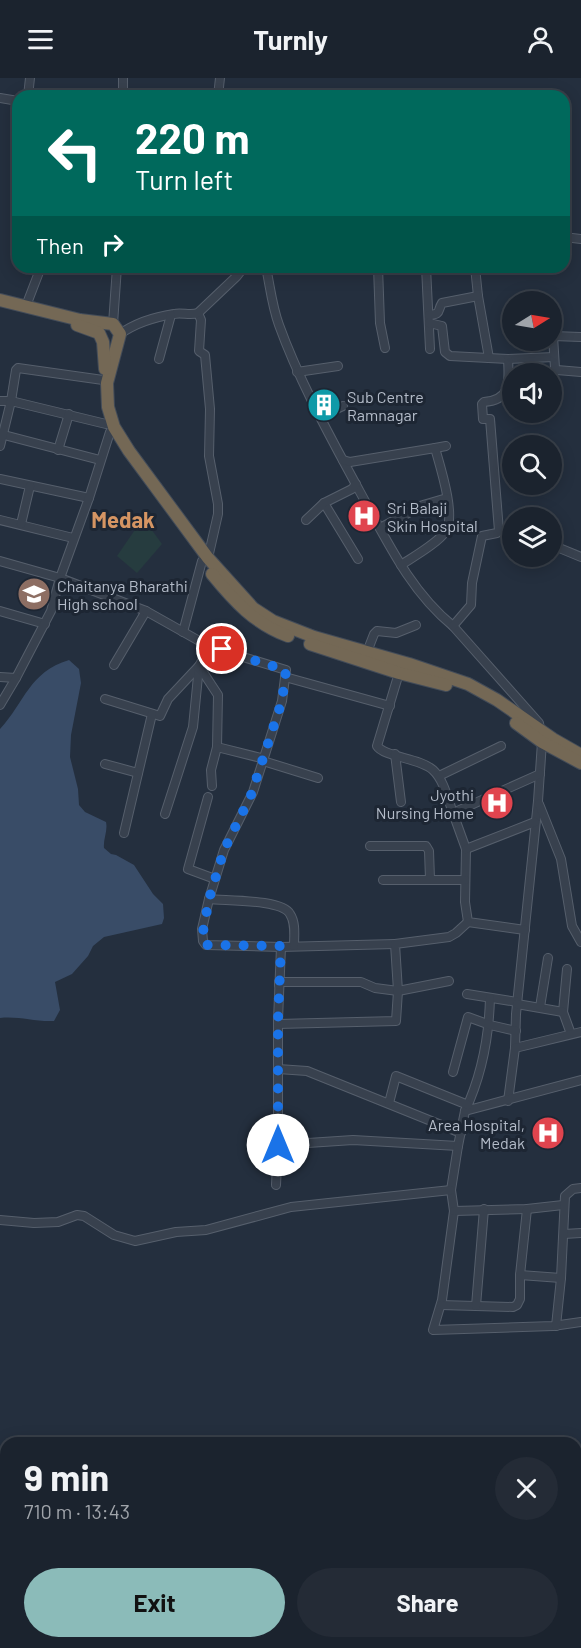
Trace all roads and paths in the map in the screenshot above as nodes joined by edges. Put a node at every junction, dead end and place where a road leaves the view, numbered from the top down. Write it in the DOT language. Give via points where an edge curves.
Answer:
graph roads {
  1 [pos="39,273"];
  2 [pos="117,273"];
  3 [pos="239,273"];
  4 [pos="267,273"];
  5 [pos="378,273"];
  6 [pos="426,273"];
  7 [pos="476,273"];
  8 [pos="478,296"];
  9 [pos="0,300"];
  10 [pos="26,306"];
  11 [pos="0,307"];
  12 [pos="198,313"];
  13 [pos="171,315"];
  14 [pos="429,319"];
  15 [pos="116,329"];
  16 [pos="562,336"];
  17 [pos="581,337"];
  18 [pos="385,348"];
  19 [pos="430,349"];
  20 [pos="554,351"];
  21 [pos="554,357"];
  22 [pos="489,358"];
  23 [pos="159,359"];
  24 [pos="508,359"];
  25 [pos="338,366"];
  26 [pos="297,372"];
  27 [pos="581,372"];
  28 [pos="103,380"];
  29 [pos="0,401"];
  30 [pos="11,401"];
  31 [pos="343,406"];
  32 [pos="317,411"];
  33 [pos="69,414"];
  34 [pos="108,428"];
  35 [pos="4,435"];
  36 [pos="0,446"];
  37 [pos="446,446"];
  38 [pos="435,448"];
  39 [pos="58,450"];
  40 [pos="100,460"];
  41 [pos="343,460"];
  42 [pos="0,479"];
  43 [pos="356,484"];
  44 [pos="30,486"];
  45 [pos="89,498"];
  46 [pos="447,498"];
  47 [pos="324,503"];
  48 [pos="0,520"];
  49 [pos="306,520"];
  50 [pos="21,524"];
  51 [pos="380,528"];
  52 [pos="73,538"];
  53 [pos="562,549"];
  54 [pos="581,557"];
  55 [pos="358,559"];
  56 [pos="205,560"];
  57 [pos="0,561"];
  58 [pos="401,565"];
  59 [pos="60,578"];
  60 [pos="0,611"];
  61 [pos="146,611"];
  62 [pos="45,624"];
  63 [pos="416,626"];
  64 [pos="453,626"];
  65 [pos="183,632"];
  66 [pos="210,647"];
  67 [pos="367,652"];
  68 [pos="114,665"];
  69 [pos="199,666"];
  70 [pos="399,673"];
  71 [pos="0,677"];
  72 [pos="285,677"];
  73 [pos="16,678"];
  74 [pos="105,699"];
  75 [pos="0,705"];
  76 [pos="390,706"];
  77 [pos="152,714"];
  78 [pos="542,736"];
  79 [pos="501,746"];
  80 [pos="217,747"];
  81 [pos="395,754"];
  82 [pos="581,755"];
  83 [pos="263,760"];
  84 [pos="581,763"];
  85 [pos="105,764"];
  86 [pos="138,773"];
  87 [pos="540,774"];
  88 [pos="439,776"];
  89 [pos="318,778"];
  90 [pos="212,786"];
  91 [pos="208,797"];
  92 [pos="538,801"];
  93 [pos="401,802"];
  94 [pos="453,813"];
  95 [pos="165,814"];
  96 [pos="535,822"];
  97 [pos="124,833"];
  98 [pos="370,846"];
  99 [pos="465,849"];
  100 [pos="215,879"];
  101 [pos="430,879"];
  102 [pos="383,880"];
  103 [pos="465,880"];
  104 [pos="209,899"];
  105 [pos="468,922"];
  106 [pos="525,930"];
  107 [pos="581,942"];
  108 [pos="395,944"];
  109 [pos="281,946"];
  110 [pos="294,946"];
  111 [pos="548,958"];
  112 [pos="567,969"];
  113 [pos="449,981"];
  114 [pos="279,985"];
  115 [pos="398,991"];
  116 [pos="467,994"];
  117 [pos="490,998"];
  118 [pos="517,1003"];
  119 [pos="540,1007"];
  120 [pos="564,1012"];
  121 [pos="278,1024"];
  122 [pos="490,1025"];
  123 [pos="516,1030"];
  124 [pos="581,1032"];
  125 [pos="571,1034"];
  126 [pos="515,1048"];
  127 [pos="278,1069"];
  128 [pos="453,1072"];
  129 [pos="581,1080"];
  130 [pos="508,1101"];
  131 [pos="388,1103"];
  132 [pos="466,1108"];
  133 [pos="461,1133"];
  134 [pos="278,1145"];
  135 [pos="458,1146"];
  136 [pos="276,1185"];
  137 [pos="581,1188"];
  138 [pos="451,1190"];
  139 [pos="563,1205"];
  140 [pos="484,1209"];
  141 [pos="527,1209"];
  142 [pos="454,1211"];
  143 [pos="0,1220"];
  144 [pos="581,1233"];
  145 [pos="564,1234"];
  146 [pos="520,1275"];
  147 [pos="561,1278"];
  148 [pos="441,1305"];
  149 [pos="476,1306"];
  150 [pos="581,1322"];
  151 [pos="556,1326"];
  1 -- 10 [label="street"];
  2 -- 15 [label="street"];
  3 -- 12 [label="street"];
  4 -- 26 [label="street" via="278,322"];
  5 -- 18 [label="street"];
  6 -- 14 [label="street"];
  7 -- 8 [label="street"];
  8 -- 14 [label="street" via="442,303 440,311"];
  8 -- 22 [label="street"];
  9 -- 10 [label="highway"];
  10 -- 15 [label="highway"];
  11 -- 28 [label="highway" via="99,333 105,356"];
  12 -- 13 [label="street"];
  12 -- 56 [label="street" via="199,351 205,356 209,391 209,456 218,504"];
  13 -- 15 [label="street"];
  13 -- 23 [label="street"];
  14 -- 19 [label="street"];
  14 -- 22 [label="street" via="442,326 447,355"];
  15 -- 56 [label="highway" via="106,383 114,427"];
  16 -- 17 [label="street"];
  20 -- 21 [label="street"];
  21 -- 24 [label="street"];
  21 -- 27 [label="street" via="557,370"];
  22 -- 24 [label="street"];
  24 -- 64 [label="street" via="509,383 502,398 482,404 483,419 490,419 500,531 482,536 471,605"];
  25 -- 26 [label="street"];
  26 -- 32 [label="street"];
  28 -- 30 [label="street" via="21,367 16,370"];
  28 -- 34 [label="highway"];
  29 -- 30 [label="street"];
  30 -- 33 [label="street"];
  30 -- 35 [label="street"];
  31 -- 32 [label="street" via="324,415"];
  32 -- 41 [label="street"];
  33 -- 34 [label="street"];
  33 -- 39 [label="street"];
  34 -- 40 [label="street"];
  34 -- 56 [label="highway"];
  35 -- 36 [label="street"];
  35 -- 39 [label="street"];
  37 -- 38 [label="street"];
  38 -- 41 [label="street"];
  38 -- 46 [label="street"];
  39 -- 40 [label="street"];
  40 -- 45 [label="street"];
  41 -- 43 [label="street"];
  42 -- 44 [label="street"];
  43 -- 47 [label="street"];
  43 -- 51 [label="street"];
  44 -- 45 [label="street"];
  44 -- 50 [label="street"];
  45 -- 52 [label="street"];
  46 -- 51 [label="street" via="423,505"];
  46 -- 58 [label="street" via="450,521 446,531"];
  47 -- 49 [label="street"];
  47 -- 55 [label="street"];
  48 -- 50 [label="street"];
  50 -- 52 [label="street"];
  51 -- 58 [label="street"];
  52 -- 59 [label="street"];
  53 -- 54 [label="street"];
  56 -- 65 [label="street"];
  56 -- 67 [label="highway" via="253,608 273,621"];
  56 -- 70 [label="highway" via="234,602 268,629"];
  57 -- 59 [label="street"];
  58 -- 64 [label="street" via="417,591"];
  59 -- 61 [label="street"];
  59 -- 62 [label="street"];
  60 -- 62 [label="street"];
  61 -- 65 [label="street"];
  61 -- 68 [label="street"];
  62 -- 73 [label="street"];
  63 -- 67 [label="street" via="396,633 377,631"];
  64 -- 78 [label="street" via="537,719"];
  65 -- 66 [label="street"];
  66 -- 69 [label="street"];
  66 -- 72 [label="street" via="286,670"];
  67 -- 78 [label="highway" via="468,684 497,700"];
  69 -- 77 [label="street" via="168,699 160,716"];
  69 -- 80 [label="street" via="218,695"];
  69 -- 95 [label="street" via="193,727"];
  70 -- 76 [label="street"];
  70 -- 78 [label="highway" via="464,691"];
  71 -- 73 [label="street"];
  72 -- 76 [label="street"];
  72 -- 83 [label="street" via="282,701"];
  73 -- 75 [label="street"];
  74 -- 77 [label="street"];
  76 -- 81 [label="street" via="377,746 382,752"];
  77 -- 86 [label="street"];
  78 -- 82 [label="highway"];
  78 -- 84 [label="highway"];
  78 -- 87 [label="street"];
  79 -- 88 [label="street"];
  80 -- 83 [label="street"];
  80 -- 90 [label="street"];
  81 -- 88 [label="street" via="425,764"];
  81 -- 93 [label="street"];
  83 -- 89 [label="street"];
  83 -- 100 [label="street"];
  85 -- 86 [label="street"];
  86 -- 97 [label="street"];
  87 -- 92 [label="street"];
  87 -- 94 [label="street"];
  88 -- 94 [label="street"];
  91 -- 100 [label="street" via="188,869"];
  92 -- 96 [label="street"];
  92 -- 107 [label="street" via="561,859 572,926"];
  94 -- 99 [label="street"];
  96 -- 99 [label="street"];
  96 -- 106 [label="street"];
  98 -- 101 [label="street" via="426,846"];
  99 -- 103 [label="street"];
  100 -- 104 [label="street"];
  101 -- 102 [label="street"];
  101 -- 103 [label="street"];
  103 -- 105 [label="street"];
  104 -- 109 [label="street" via="202,929 206,945"];
  104 -- 110 [label="street" via="285,908 292,920"];
  105 -- 106 [label="street"];
  105 -- 108 [label="street" via="449,937"];
  106 -- 118 [label="street"];
  108 -- 110 [label="street"];
  108 -- 115 [label="street"];
  109 -- 110 [label="street"];
  109 -- 114 [label="street"];
  111 -- 119 [label="street"];
  112 -- 120 [label="street"];
  113 -- 115 [label="street"];
  114 -- 115 [label="street" via="361,982"];
  114 -- 121 [label="street"];
  115 -- 121 [label="street" via="396,1021"];
  116 -- 117 [label="street"];
  117 -- 118 [label="street"];
  117 -- 122 [label="street"];
  118 -- 119 [label="street"];
  118 -- 123 [label="street"];
  119 -- 120 [label="street"];
  120 -- 125 [label="street"];
  121 -- 127 [label="street"];
  122 -- 123 [label="street"];
  122 -- 128 [label="street" via="468,1017"];
  122 -- 132 [label="street"];
  123 -- 126 [label="street"];
  124 -- 125 [label="street"];
  125 -- 126 [label="street"];
  126 -- 130 [label="street"];
  127 -- 131 [label="street" via="307,1071"];
  127 -- 134 [label="street"];
  129 -- 130 [label="street"];
  130 -- 132 [label="street"];
  131 -- 132 [label="street" via="396,1076"];
  131 -- 133 [label="street"];
  132 -- 133 [label="street"];
  133 -- 135 [label="street"];
  134 -- 135 [label="street" via="352,1140"];
  134 -- 136 [label="street"];
  135 -- 138 [label="street"];
  137 -- 139 [label="street" via="565,1196"];
  138 -- 142 [label="street"];
  138 -- 143 [label="street" via="291,1207 206,1230 135,1241 114,1235 77,1215 58,1222"];
  139 -- 141 [label="street"];
  139 -- 145 [label="street"];
  140 -- 141 [label="street"];
  140 -- 142 [label="street"];
  140 -- 149 [label="street"];
  141 -- 146 [label="street"];
  142 -- 148 [label="street"];
  144 -- 145 [label="street"];
  145 -- 147 [label="street"];
  146 -- 147 [label="street"];
  146 -- 149 [label="street" via="517,1305"];
  147 -- 151 [label="street"];
  148 -- 149 [label="street"];
  148 -- 151 [label="street" via="433,1330"];
  150 -- 151 [label="street"];
}
